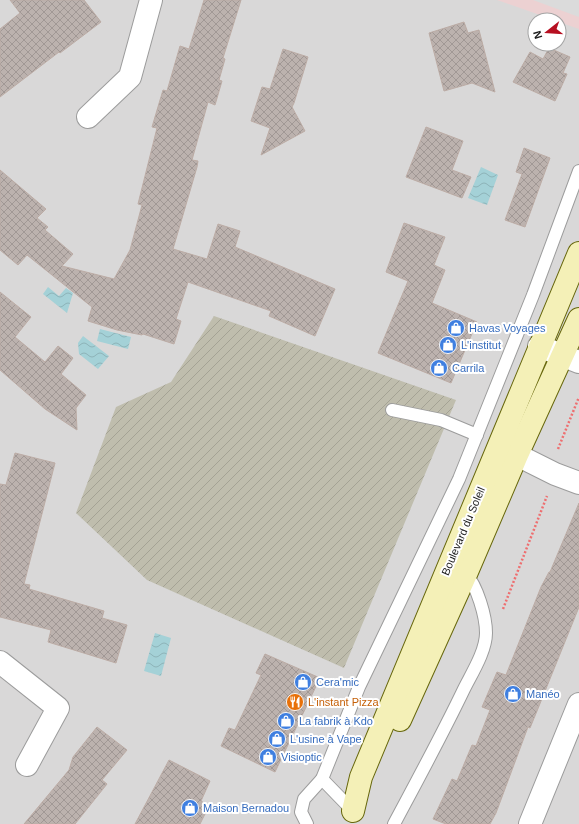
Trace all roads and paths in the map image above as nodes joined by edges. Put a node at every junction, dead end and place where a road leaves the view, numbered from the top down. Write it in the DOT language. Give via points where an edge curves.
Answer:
graph roads {
  1 [pos="151,0"];
  2 [pos="88,118"];
  3 [pos="579,171"];
  4 [pos="579,253"];
  5 [pos="579,319"];
  6 [pos="539,346"];
  7 [pos="571,359"];
  8 [pos="392,410"];
  9 [pos="477,435"];
  10 [pos="517,456"];
  11 [pos="579,484"];
  12 [pos="466,574"];
  13 [pos="0,662"];
  14 [pos="579,704"];
  15 [pos="27,765"];
  16 [pos="322,779"];
  17 [pos="351,818"];
  18 [pos="307,824"];
  19 [pos="394,824"];
  20 [pos="530,824"];
  1 -- 2 [label="street" via="130,77"];
  3 -- 9 [label="lane"];
  4 -- 6 [label="main road, Boulevard du Soleil"];
  5 -- 7 [label="main road, Boulevard du Soleil"];
  6 -- 7 [label="street"];
  6 -- 17 [label="main road, Boulevard du Soleil" via="361,777"];
  7 -- 10 [label="main road, Boulevard du Soleil"];
  8 -- 9 [label="lane" via="440,420"];
  9 -- 16 [label="lane" via="459,479 359,688"];
  10 -- 11 [label="street"];
  10 -- 12 [label="main road, Boulevard du Soleil"];
  12 -- 17 [label="main road, Boulevard du Soleil" via="372,782"];
  12 -- 19 [label="lane" via="471,579 482,608 486,634 481,654 444,731"];
  13 -- 15 [label="street" via="58,708"];
  14 -- 20 [label="street"];
  16 -- 17 [label="lane"];
  16 -- 18 [label="lane" via="304,799 301,812"];
}
